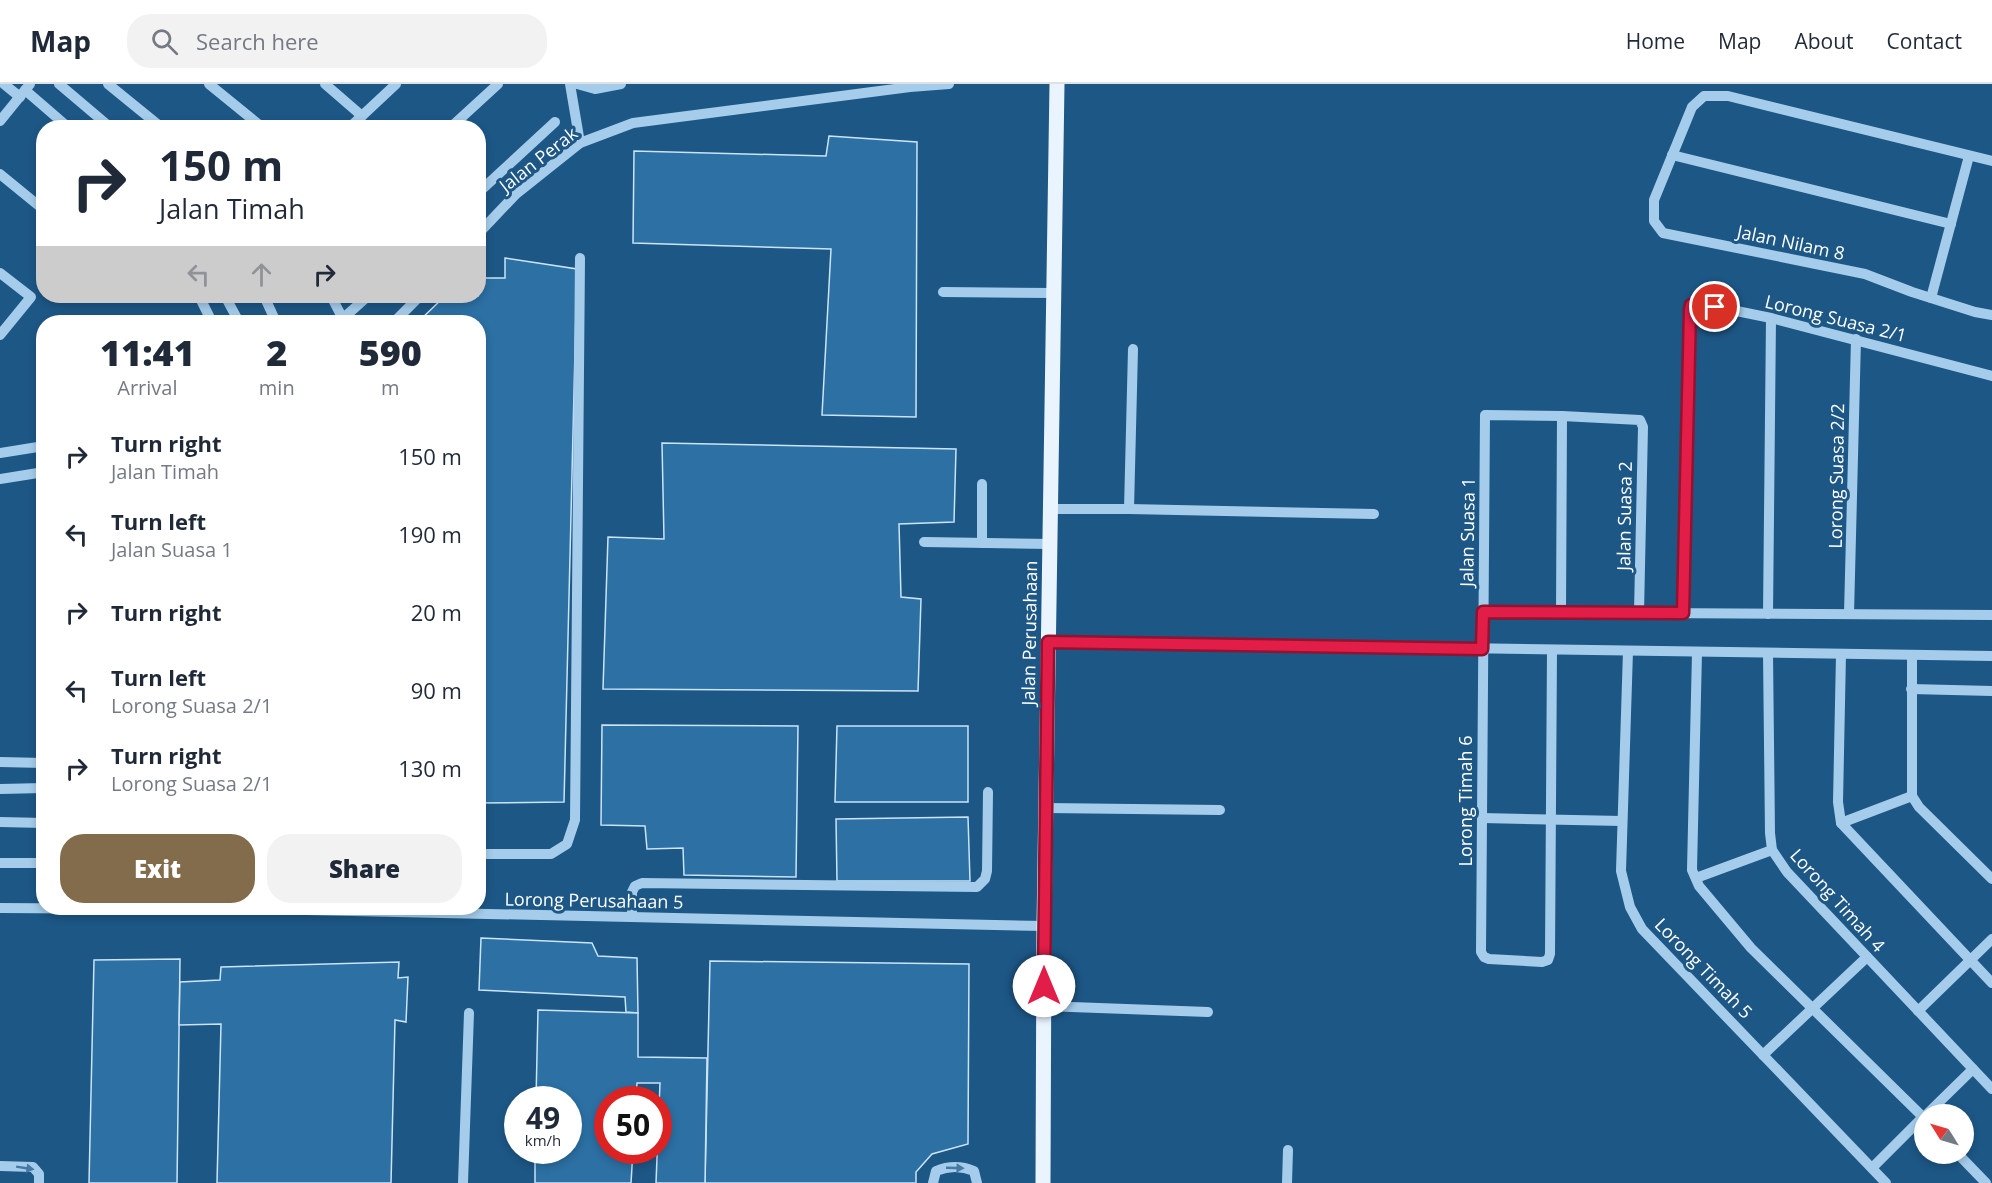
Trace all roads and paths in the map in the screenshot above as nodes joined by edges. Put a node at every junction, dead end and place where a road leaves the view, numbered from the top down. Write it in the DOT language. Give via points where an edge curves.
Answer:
graph roads {
  1 [pos="4,84"];
  2 [pos="59,84"];
  3 [pos="108,84"];
  4 [pos="209,84"];
  5 [pos="325,84"];
  6 [pos="396,84"];
  7 [pos="498,84"];
  8 [pos="570,84"];
  9 [pos="577,84"];
  10 [pos="621,84"];
  11 [pos="949,84"];
  12 [pos="1057,84"];
  13 [pos="25,90"];
  14 [pos="362,116"];
  15 [pos="60,120"];
  16 [pos="102,120"];
  17 [pos="152,120"];
  18 [pos="252,120"];
  19 [pos="358,120"];
  20 [pos="459,120"];
  21 [pos="0,121"];
  22 [pos="555,122"];
  23 [pos="580,143"];
  24 [pos="1672,155"];
  25 [pos="1969,156"];
  26 [pos="1992,161"];
  27 [pos="0,174"];
  28 [pos="486,186"];
  29 [pos="36,203"];
  30 [pos="1951,224"];
  31 [pos="486,226"];
  32 [pos="580,258"];
  33 [pos="0,273"];
  34 [pos="943,292"];
  35 [pos="1054,293"];
  36 [pos="1931,298"];
  37 [pos="360,303"];
  38 [pos="413,303"];
  39 [pos="347,315"];
  40 [pos="401,315"];
  41 [pos="1992,315"];
  42 [pos="1771,318"];
  43 [pos="0,335"];
  44 [pos="1856,339"];
  45 [pos="1133,349"];
  46 [pos="1992,376"];
  47 [pos="1562,416"];
  48 [pos="36,447"];
  49 [pos="0,453"];
  50 [pos="36,473"];
  51 [pos="0,479"];
  52 [pos="982,484"];
  53 [pos="1050,509"];
  54 [pos="1129,509"];
  55 [pos="1374,514"];
  56 [pos="924,542"];
  57 [pos="982,543"];
  58 [pos="1050,544"];
  59 [pos="1483,612"];
  60 [pos="1561,612"];
  61 [pos="1639,613"];
  62 [pos="1683,613"];
  63 [pos="1768,614"];
  64 [pos="1850,614"];
  65 [pos="1992,615"];
  66 [pos="1048,642"];
  67 [pos="1482,649"];
  68 [pos="1552,650"];
  69 [pos="1628,651"];
  70 [pos="1697,652"];
  71 [pos="1768,653"];
  72 [pos="1841,654"];
  73 [pos="1912,655"];
  74 [pos="1992,656"];
  75 [pos="1911,689"];
  76 [pos="1992,692"];
  77 [pos="0,762"];
  78 [pos="36,763"];
  79 [pos="36,788"];
  80 [pos="0,789"];
  81 [pos="988,792"];
  82 [pos="1912,796"];
  83 [pos="1046,808"];
  84 [pos="1220,810"];
  85 [pos="1482,818"];
  86 [pos="1552,820"];
  87 [pos="1622,821"];
  88 [pos="0,822"];
  89 [pos="36,823"];
  90 [pos="1841,823"];
  91 [pos="1772,850"];
  92 [pos="486,854"];
  93 [pos="0,863"];
  94 [pos="36,863"];
  95 [pos="1696,878"];
  96 [pos="1992,879"];
  97 [pos="0,908"];
  98 [pos="36,908"];
  99 [pos="486,913"];
  100 [pos="632,917"];
  101 [pos="1044,926"];
  102 [pos="1992,939"];
  103 [pos="1867,957"];
  104 [pos="1970,960"];
  105 [pos="1992,983"];
  106 [pos="1044,1006"];
  107 [pos="1812,1008"];
  108 [pos="1918,1011"];
  109 [pos="1208,1012"];
  110 [pos="469,1013"];
  111 [pos="1763,1054"];
  112 [pos="1973,1069"];
  113 [pos="1992,1089"];
  114 [pos="1937,1104"];
  115 [pos="1914,1105"];
  116 [pos="1914,1127"];
  117 [pos="1288,1150"];
  118 [pos="1968,1164"];
  119 [pos="0,1166"];
  120 [pos="1872,1168"];
  121 [pos="39,1183"];
  122 [pos="463,1183"];
  123 [pos="933,1183"];
  124 [pos="977,1183"];
  125 [pos="1043,1183"];
  126 [pos="1287,1183"];
  127 [pos="1886,1183"];
  128 [pos="1986,1183"];
  1 -- 13 [label="street"];
  2 -- 16 [label="street"];
  3 -- 17 [label="street"];
  4 -- 18 [label="street"];
  5 -- 14 [label="street"];
  6 -- 14 [label="street"];
  7 -- 20 [label="street"];
  8 -- 23 [label="street"];
  9 -- 10 [label="street" via="595,89"];
  11 -- 23 [label="street, Jalan Perak" via="633,123"];
  12 -- 35 [label="main road, Jalan Perusahaan"];
  13 -- 15 [label="street"];
  13 -- 21 [label="street"];
  14 -- 19 [label="street"];
  22 -- 28 [label="street"];
  23 -- 31 [label="street, Jalan Perak" via="516,194"];
  24 -- 25 [label="street, Jalan Nilam 8" via="1692,107 1704,96 1728,96"];
  24 -- 30 [label="street"];
  24 -- 36 [label="street, Jalan Nilam 8" via="1654,200 1653,221 1663,233 1865,274"];
  25 -- 26 [label="street, Jalan Nilam 8"];
  25 -- 30 [label="street"];
  27 -- 29 [label="street"];
  30 -- 36 [label="street"];
  32 -- 92 [label="street" via="575,819 567,843 551,854"];
  33 -- 43 [label="street" via="31,297"];
  34 -- 35 [label="street"];
  35 -- 53 [label="main road, Jalan Perusahaan"];
  36 -- 41 [label="street, Jalan Nilam 8"];
  37 -- 39 [label="street"];
  38 -- 40 [label="street"];
  42 -- 44 [label="street, Lorong Suasa 2/1"];
  42 -- 62 [label="street, Lorong Suasa 2/1" via="1691,305"];
  42 -- 63 [label="street"];
  44 -- 46 [label="street, Lorong Suasa 2/1"];
  44 -- 64 [label="street, Lorong Suasa 2/2"];
  45 -- 54 [label="street"];
  47 -- 59 [label="street, Jalan Suasa 1" via="1485,415"];
  47 -- 60 [label="street"];
  47 -- 61 [label="street, Jalan Suasa 2" via="1640,420"];
  48 -- 49 [label="street"];
  50 -- 51 [label="street"];
  52 -- 57 [label="street"];
  53 -- 54 [label="street"];
  53 -- 58 [label="main road, Jalan Perusahaan"];
  54 -- 55 [label="street"];
  56 -- 57 [label="street"];
  57 -- 58 [label="street"];
  58 -- 66 [label="main road, Jalan Perusahaan"];
  59 -- 60 [label="street"];
  59 -- 67 [label="street, Jalan Suasa 1"];
  60 -- 61 [label="street"];
  61 -- 62 [label="street"];
  62 -- 63 [label="street"];
  63 -- 64 [label="street"];
  64 -- 65 [label="street"];
  66 -- 67 [label="street"];
  66 -- 83 [label="main road, Jalan Perusahaan"];
  67 -- 68 [label="street"];
  67 -- 85 [label="street, Lorong Timah 6"];
  68 -- 69 [label="street"];
  68 -- 86 [label="street"];
  69 -- 70 [label="street"];
  69 -- 87 [label="street, Lorong Timah 5"];
  70 -- 71 [label="street"];
  70 -- 95 [label="street" via="1692,870"];
  71 -- 72 [label="street"];
  71 -- 91 [label="street, Lorong Timah 4"];
  72 -- 73 [label="street"];
  72 -- 90 [label="street"];
  73 -- 74 [label="street"];
  73 -- 75 [label="street"];
  75 -- 76 [label="street"];
  75 -- 82 [label="street"];
  77 -- 78 [label="street"];
  79 -- 80 [label="street"];
  81 -- 100 [label="street" via="987,872 977,887 642,884 632,892"];
  82 -- 90 [label="street"];
  82 -- 96 [label="street"];
  83 -- 84 [label="street"];
  83 -- 101 [label="main road, Jalan Perusahaan"];
  85 -- 86 [label="street"];
  85 -- 86 [label="street, Lorong Timah 6" via="1481,952 1489,959 1542,962 1551,954"];
  86 -- 87 [label="street"];
  87 -- 111 [label="street, Lorong Timah 5" via="1621,871 1630,907 1642,929"];
  88 -- 89 [label="street"];
  90 -- 104 [label="street"];
  91 -- 95 [label="street"];
  91 -- 103 [label="street, Lorong Timah 4" via="1787,872"];
  93 -- 94 [label="street"];
  95 -- 107 [label="street" via="1751,948"];
  97 -- 98 [label="street, Lorong Perusahaan 5"];
  99 -- 100 [label="street, Lorong Perusahaan 5"];
  100 -- 101 [label="street, Lorong Perusahaan 5"];
  101 -- 106 [label="main road, Jalan Perusahaan"];
  102 -- 104 [label="street"];
  103 -- 107 [label="street"];
  103 -- 108 [label="street, Lorong Timah 4"];
  104 -- 105 [label="street"];
  104 -- 108 [label="street"];
  106 -- 109 [label="street"];
  106 -- 125 [label="main road, Jalan Perusahaan"];
  107 -- 111 [label="street"];
  107 -- 115 [label="street"];
  108 -- 112 [label="street, Lorong Timah 4"];
  110 -- 122 [label="street"];
  111 -- 120 [label="street, Lorong Timah 5"];
  112 -- 113 [label="street, Lorong Timah 4"];
  112 -- 114 [label="street"];
  116 -- 120 [label="street"];
  117 -- 126 [label="street"];
  118 -- 128 [label="street"];
  119 -- 121 [label="street, one-way" via="33,1167 39,1174"];
  120 -- 127 [label="street, Lorong Timah 5"];
  123 -- 124 [label="street, one-way" via="936,1171 944,1167 974,1171"];
}
